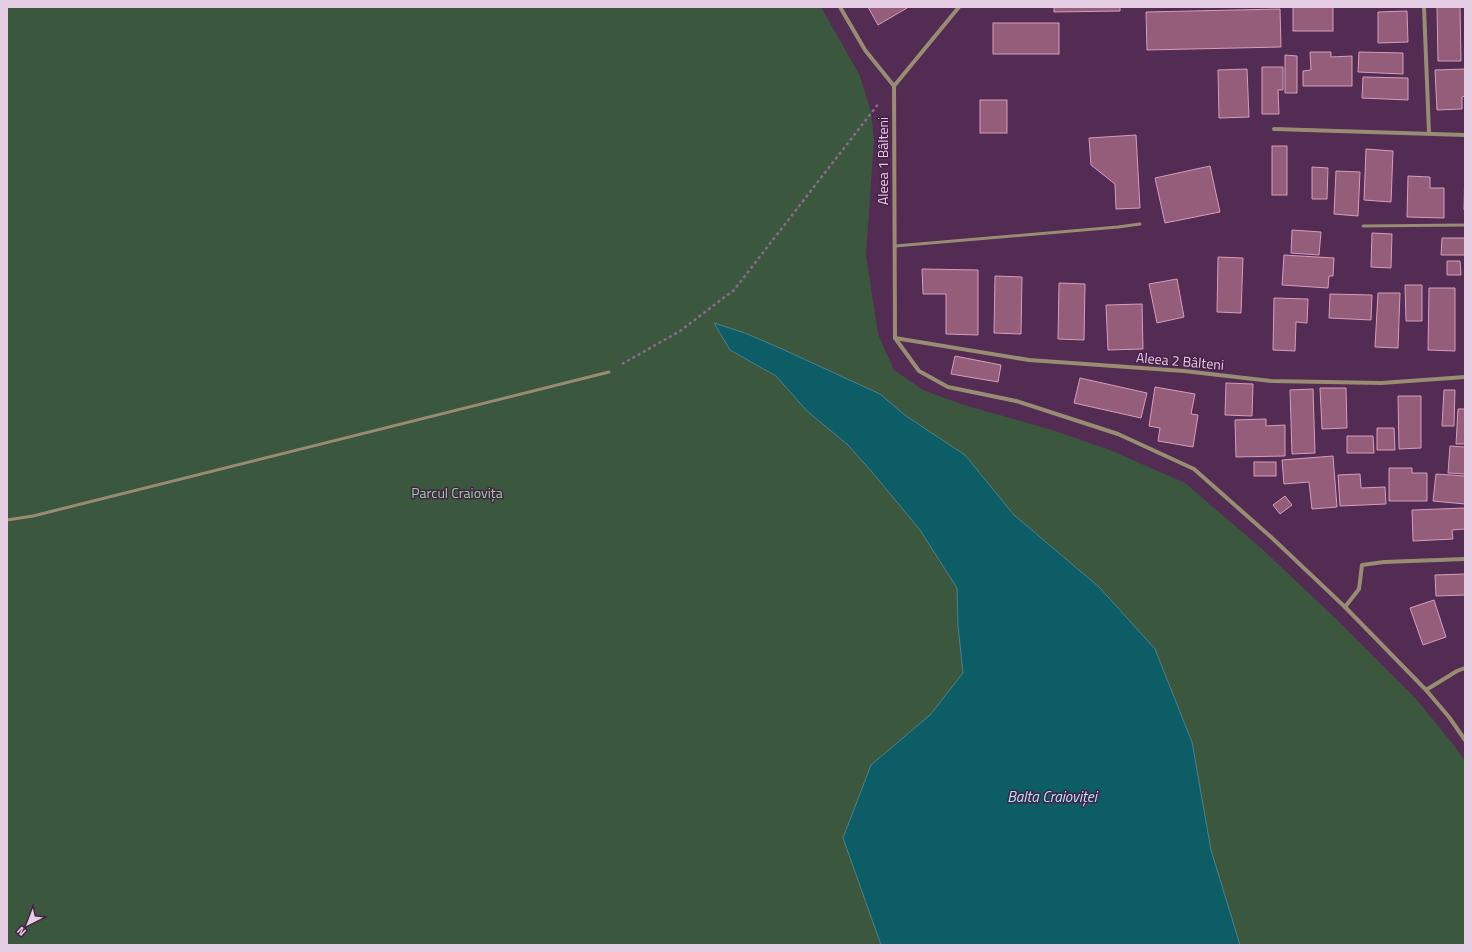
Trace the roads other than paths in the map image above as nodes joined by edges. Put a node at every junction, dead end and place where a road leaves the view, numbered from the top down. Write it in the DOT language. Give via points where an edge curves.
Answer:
graph roads {
  1 [pos="840,7"];
  2 [pos="959,7"];
  3 [pos="1424,7"];
  4 [pos="894,86"];
  5 [pos="1274,129"];
  6 [pos="1429,133"];
  7 [pos="1465,135"];
  8 [pos="1140,224"];
  9 [pos="1465,225"];
  10 [pos="1363,226"];
  11 [pos="895,246"];
  12 [pos="895,338"];
  13 [pos="609,372"];
  14 [pos="1465,377"];
  15 [pos="7,520"];
  16 [pos="1465,559"];
  17 [pos="1345,607"];
  18 [pos="1465,668"];
  19 [pos="1426,690"];
  20 [pos="1465,740"];
  1 -- 4 [label="street" via="865,50"];
  2 -- 4 [label="street"];
  3 -- 6 [label="street"];
  4 -- 11 [label="street, Aleea 1 Bâlteni"];
  5 -- 6 [label="street"];
  6 -- 7 [label="street"];
  8 -- 11 [label="lane"];
  9 -- 10 [label="lane"];
  11 -- 12 [label="street, Aleea 1 Bâlteni"];
  12 -- 14 [label="street, Aleea 2 Bâlteni" via="1030,360 1184,371 1271,381 1381,383"];
  12 -- 17 [label="street" via="919,371 948,387 1016,401 1118,434 1194,469 1272,537"];
  13 -- 15 [label="lane" via="33,516"];
  16 -- 17 [label="street" via="1362,565 1359,589"];
  17 -- 19 [label="street"];
  18 -- 19 [label="street"];
  19 -- 20 [label="street"];
}
